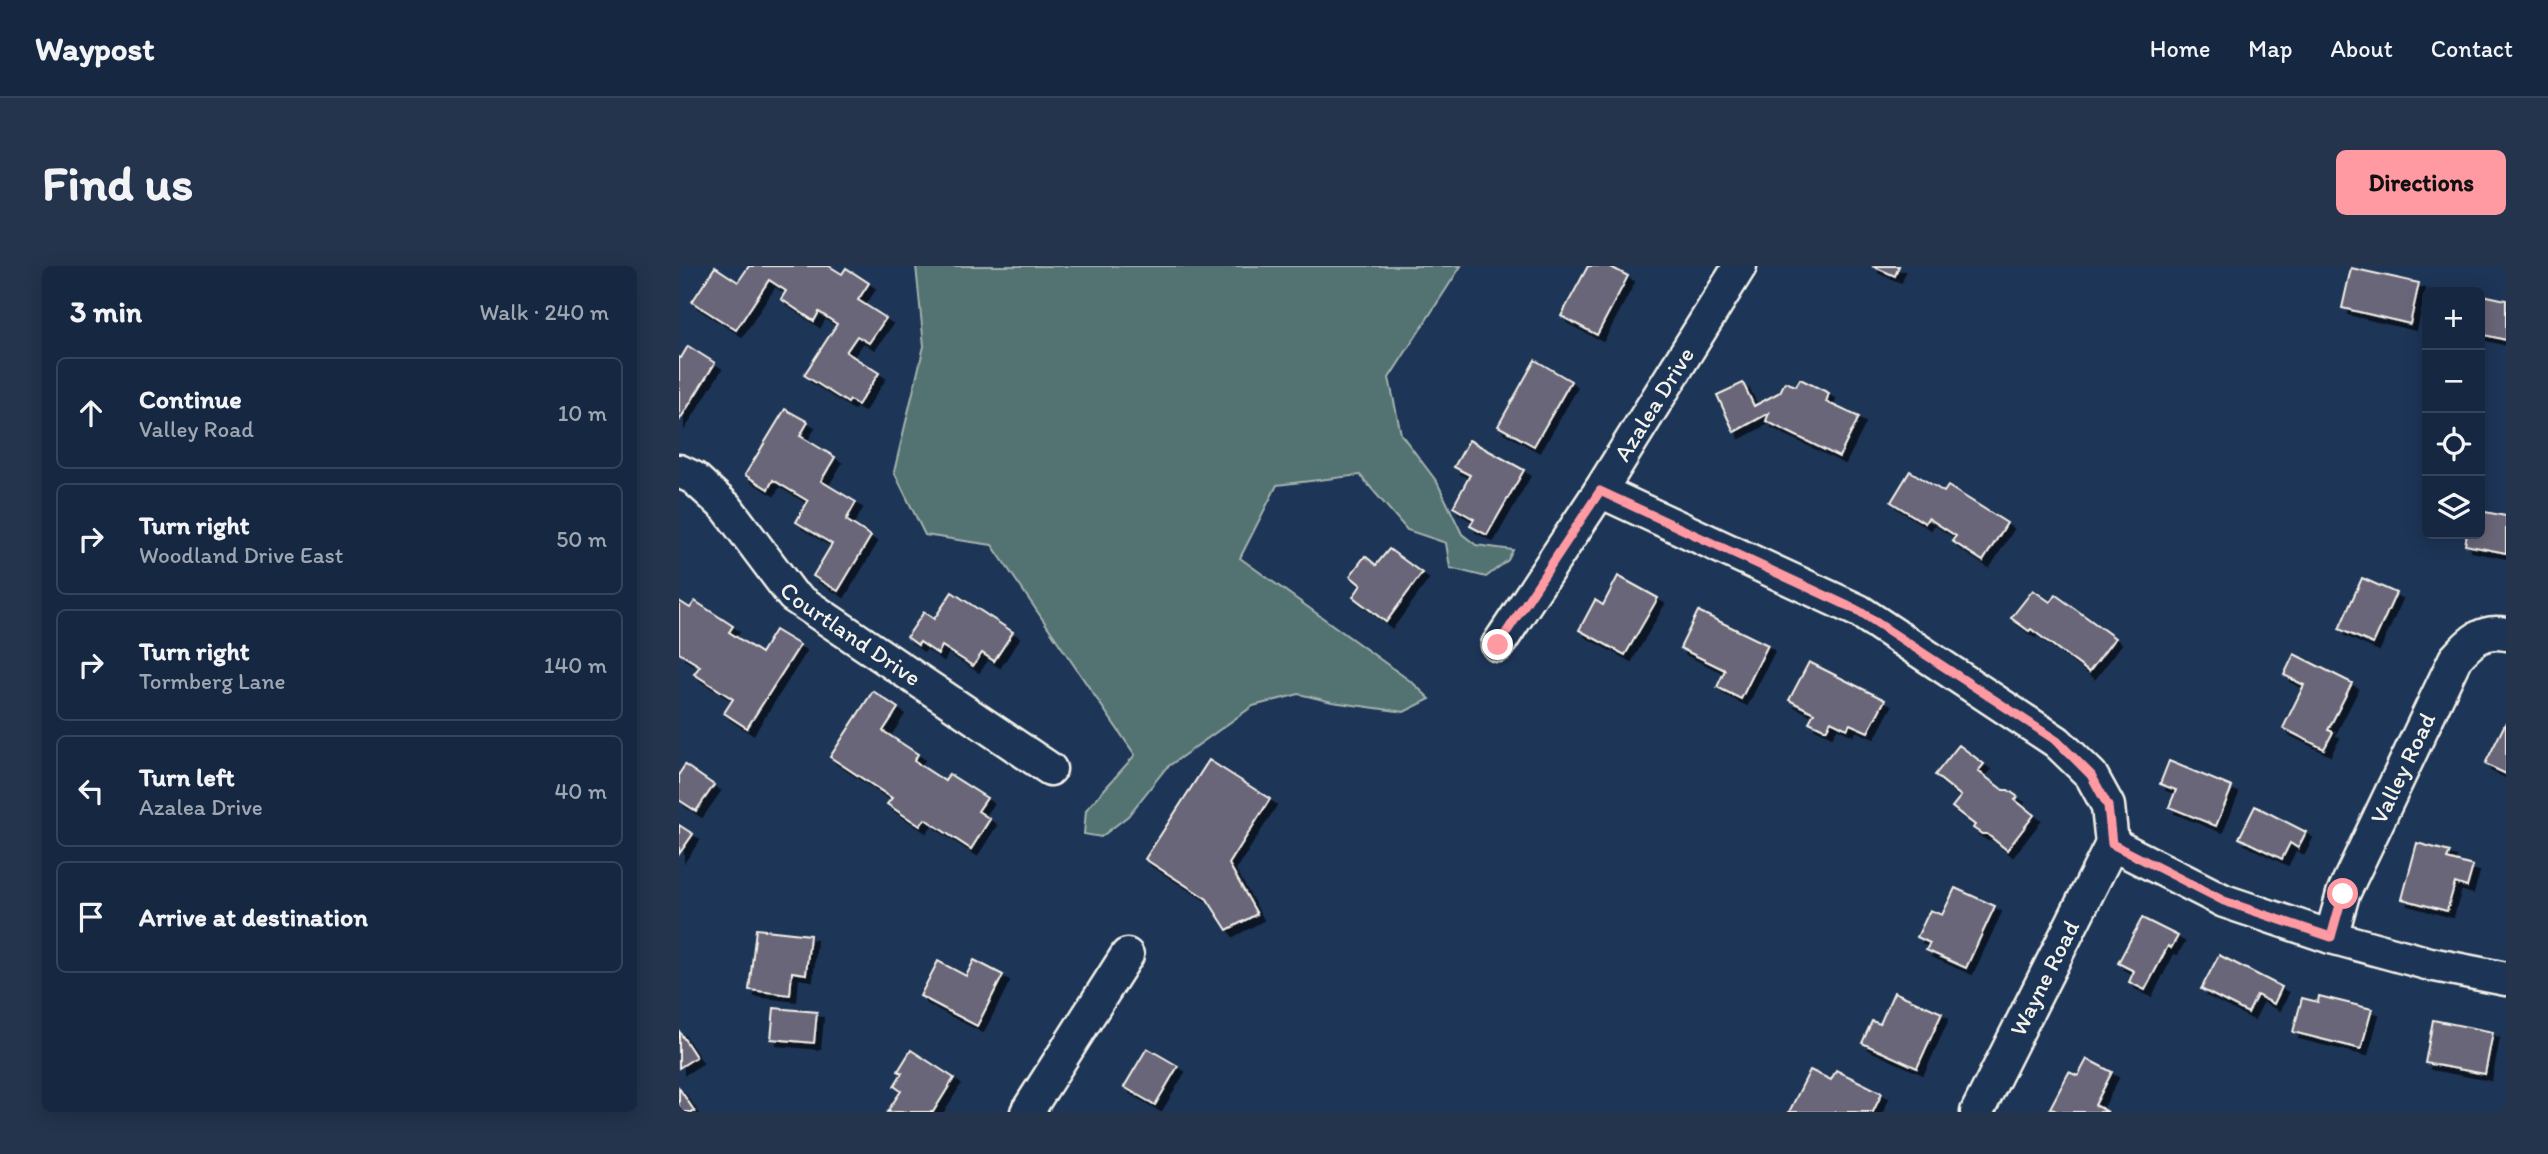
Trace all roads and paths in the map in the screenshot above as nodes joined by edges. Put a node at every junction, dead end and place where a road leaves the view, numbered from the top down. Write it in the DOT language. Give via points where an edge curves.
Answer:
graph roads {
  1 [pos="1740,266"];
  2 [pos="679,471"];
  3 [pos="1600,491"];
  4 [pos="2506,634"];
  5 [pos="1498,645"];
  6 [pos="1050,769"];
  7 [pos="2112,844"];
  8 [pos="2331,937"];
  9 [pos="1128,955"];
  10 [pos="2506,979"];
  11 [pos="1027,1112"];
  12 [pos="1977,1112"];
  1 -- 3 [label="street, Azalea Drive"];
  2 -- 6 [label="street, Courtland Drive" via="694,478 727,508 793,596"];
  3 -- 5 [label="street, Azalea Drive"];
  3 -- 7 [label="street" via="1859,611 2057,741 2091,775 2108,806"];
  4 -- 8 [label="street, Valley Road" via="2495,632 2471,640 2455,659 2343,894"];
  7 -- 8 [label="street" via="2224,901"];
  7 -- 12 [label="street, Wayne Road"];
  8 -- 10 [label="street"];
  9 -- 11 [label="street"];
}
